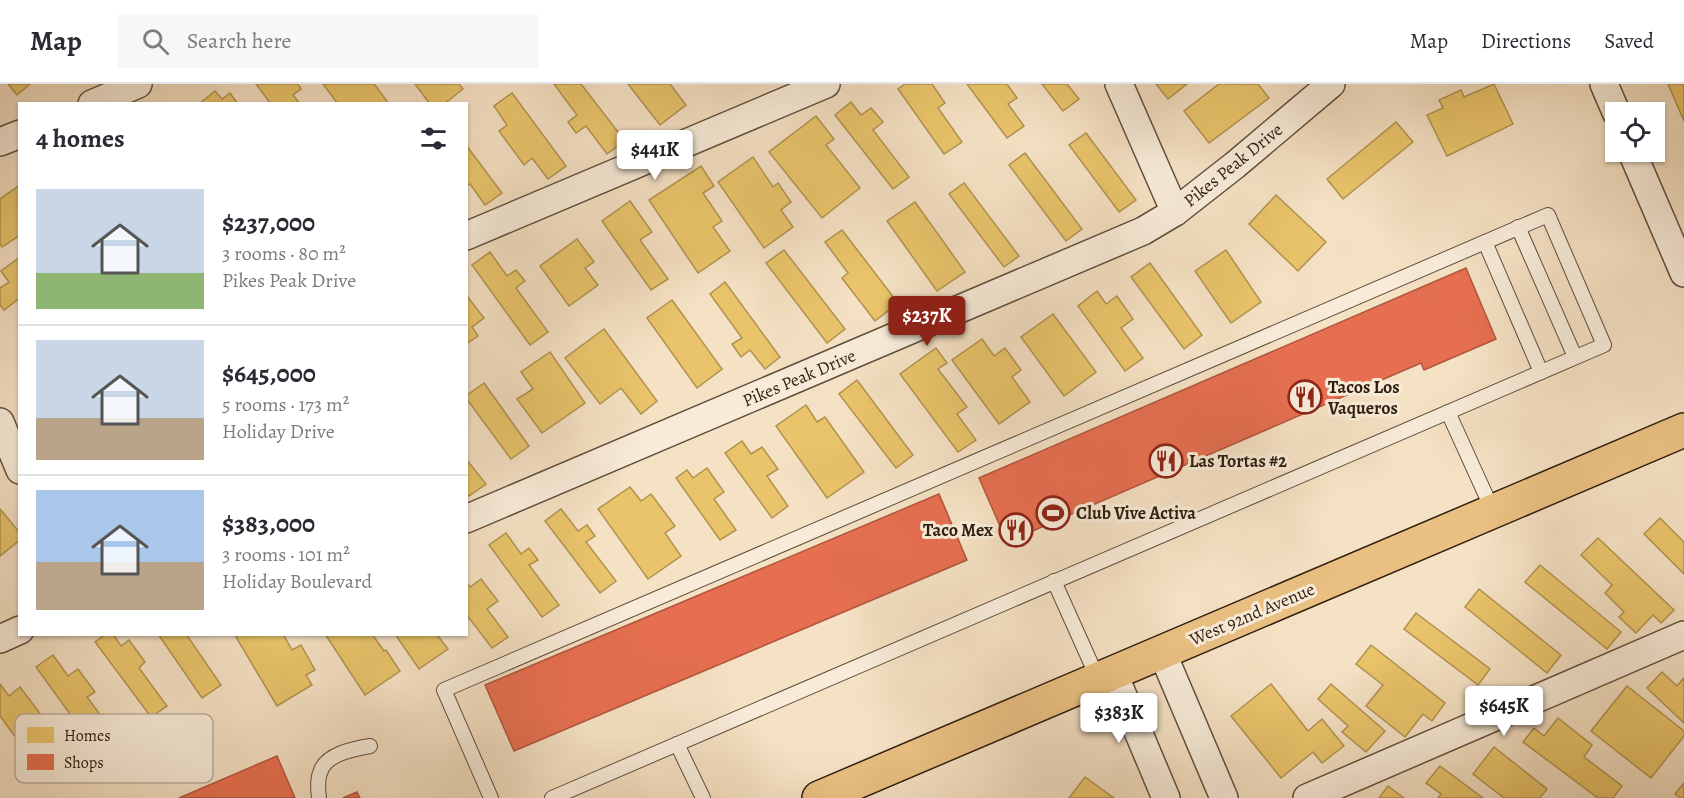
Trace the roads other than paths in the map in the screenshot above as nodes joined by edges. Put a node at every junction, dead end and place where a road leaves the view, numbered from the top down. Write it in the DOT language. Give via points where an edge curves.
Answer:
graph roads {
  1 [pos="138,84"];
  2 [pos="826,84"];
  3 [pos="1119,84"];
  4 [pos="1331,84"];
  5 [pos="1604,84"];
  6 [pos="97,102"];
  7 [pos="146,102"];
  8 [pos="1612,102"];
  9 [pos="18,135"];
  10 [pos="0,142"];
  11 [pos="1636,162"];
  12 [pos="1175,212"];
  13 [pos="1518,227"];
  14 [pos="468,235"];
  15 [pos="1485,242"];
  16 [pos="1684,273"];
  17 [pos="1575,357"];
  18 [pos="1541,372"];
  19 [pos="1448,412"];
  20 [pos="0,422"];
  21 [pos="1684,430"];
  22 [pos="18,465"];
  23 [pos="1493,512"];
  24 [pos="468,518"];
  25 [pos="1054,581"];
  26 [pos="18,631"];
  27 [pos="1684,635"];
  28 [pos="0,639"];
  29 [pos="1162,652"];
  30 [pos="1105,676"];
  31 [pos="678,744"];
  32 [pos="370,746"];
  33 [pos="319,798"];
  34 [pos="491,798"];
  35 [pos="552,798"];
  36 [pos="703,798"];
  37 [pos="819,798"];
  38 [pos="1166,798"];
  39 [pos="1224,798"];
  40 [pos="1307,798"];
  1 -- 6 [label="street"];
  1 -- 7 [label="street"];
  2 -- 14 [label="street"];
  3 -- 12 [label="street"];
  4 -- 12 [label="street, Pikes Peak Drive"];
  5 -- 8 [label="street"];
  9 -- 10 [label="street"];
  11 -- 16 [label="street"];
  12 -- 24 [label="street, Pikes Peak Drive" via="1143,231"];
  13 -- 15 [label="lane"];
  13 -- 17 [label="lane"];
  13 -- 17 [label="lane" via="1548,215 1604,345"];
  15 -- 18 [label="lane"];
  15 -- 34 [label="lane" via="444,690"];
  17 -- 18 [label="lane"];
  18 -- 19 [label="lane"];
  19 -- 23 [label="lane"];
  19 -- 25 [label="lane"];
  20 -- 22 [label="street"];
  21 -- 23 [label="main road, West 92nd Avenue"];
  23 -- 29 [label="main road, West 92nd Avenue"];
  25 -- 30 [label="lane"];
  25 -- 31 [label="lane"];
  26 -- 28 [label="street"];
  27 -- 40 [label="street"];
  29 -- 30 [label="main road, West 92nd Avenue"];
  29 -- 39 [label="street"];
  30 -- 37 [label="main road, West 92nd Avenue"];
  30 -- 38 [label="street"];
  31 -- 35 [label="lane"];
  31 -- 36 [label="lane"];
  32 -- 33 [label="lane" via="348,750 329,761 320,771"];
}
